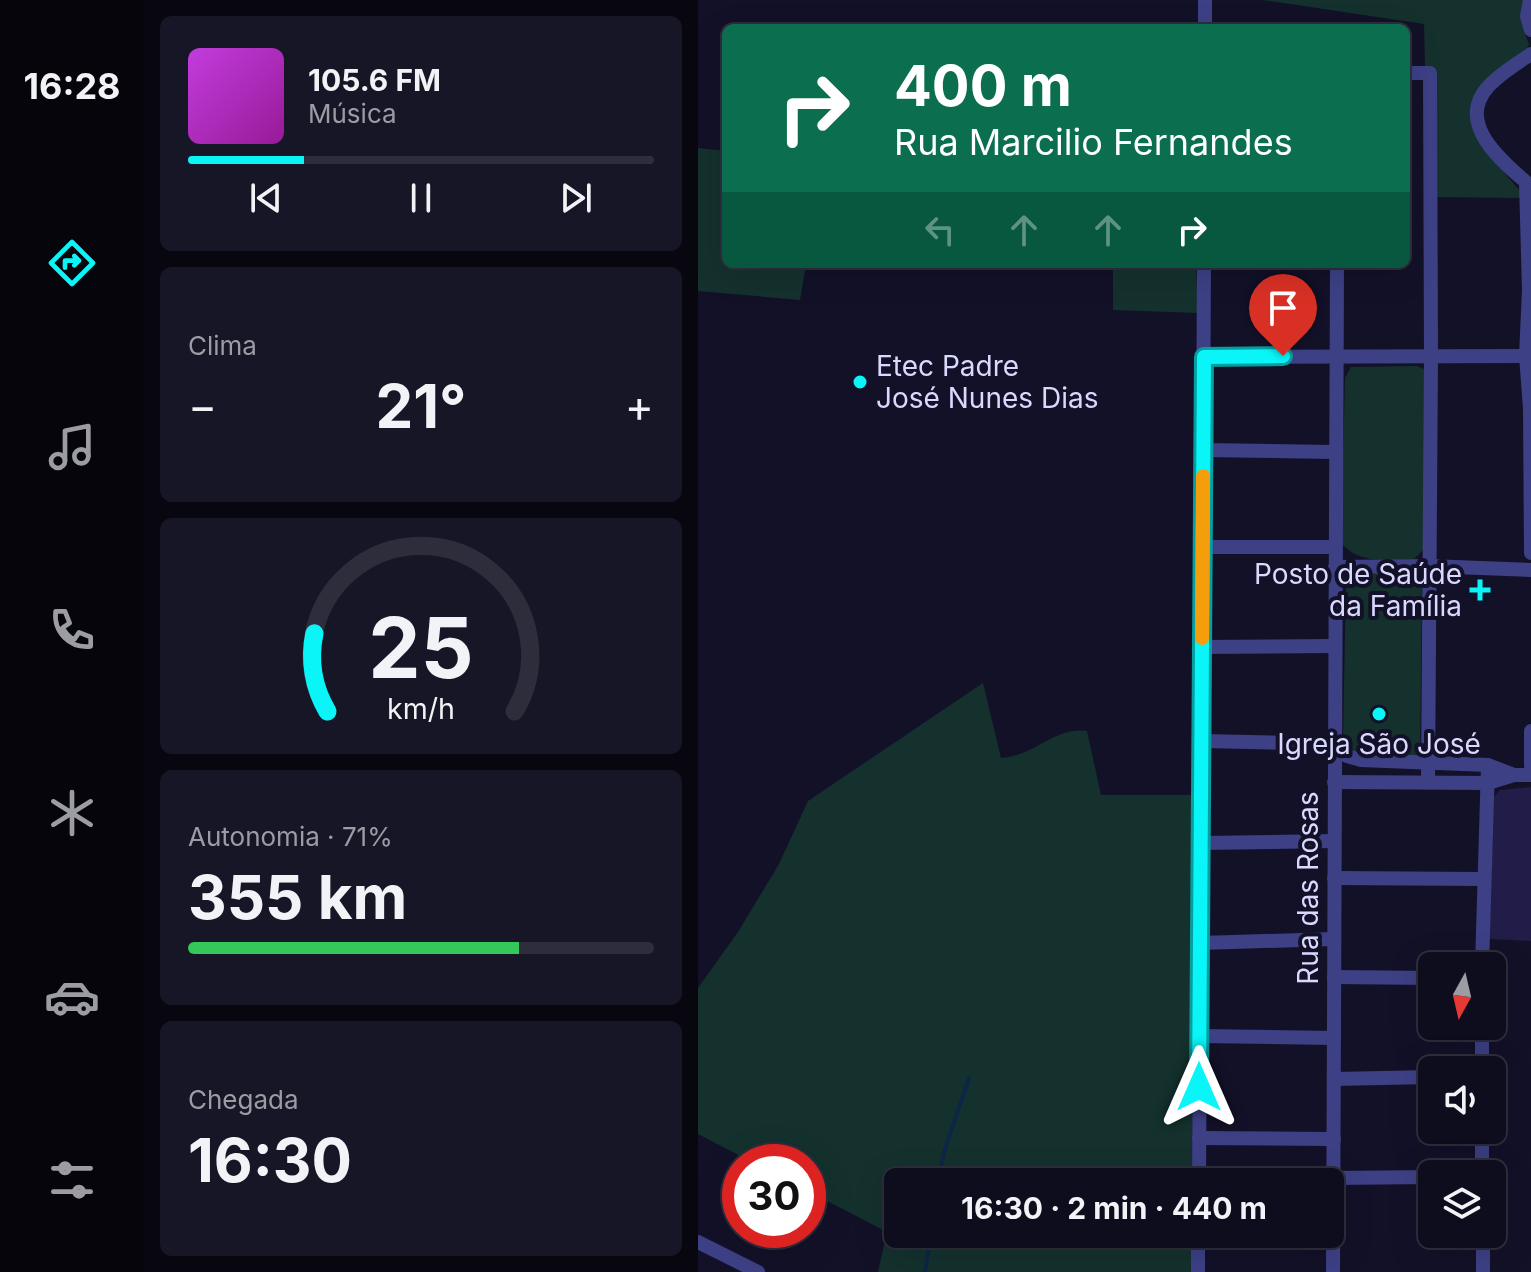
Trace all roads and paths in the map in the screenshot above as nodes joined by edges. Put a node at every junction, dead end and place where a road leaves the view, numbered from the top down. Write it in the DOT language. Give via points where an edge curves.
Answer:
graph roads {
  1 [pos="1205,0"];
  2 [pos="1530,0"];
  3 [pos="1205,24"];
  4 [pos="1531,30"];
  5 [pos="1531,54"];
  6 [pos="1410,73"];
  7 [pos="1529,180"];
  8 [pos="1204,268"];
  9 [pos="1337,268"];
  10 [pos="1530,289"];
  11 [pos="1335,356"];
  12 [pos="1526,356"];
  13 [pos="1204,357"];
  14 [pos="1431,357"];
  15 [pos="1531,408"];
  16 [pos="1203,450"];
  17 [pos="1335,452"];
  18 [pos="1531,525"];
  19 [pos="1203,547"];
  20 [pos="1335,547"];
  21 [pos="1531,553"];
  22 [pos="1429,566"];
  23 [pos="1335,567"];
  24 [pos="1531,570"];
  25 [pos="1334,646"];
  26 [pos="1202,647"];
  27 [pos="1531,731"];
  28 [pos="1202,741"];
  29 [pos="1334,744"];
  30 [pos="1428,762"];
  31 [pos="1488,765"];
  32 [pos="1531,766"];
  33 [pos="1514,775"];
  34 [pos="1531,775"];
  35 [pos="1334,782"];
  36 [pos="1428,782"];
  37 [pos="1488,783"];
  38 [pos="1334,841"];
  39 [pos="1201,843"];
  40 [pos="1334,878"];
  41 [pos="1483,879"];
  42 [pos="1333,939"];
  43 [pos="1200,943"];
  44 [pos="1482,952"];
  45 [pos="1334,977"];
  46 [pos="1418,978"];
  47 [pos="1200,1036"];
  48 [pos="1334,1038"];
  49 [pos="1418,1077"];
  50 [pos="1334,1079"];
  51 [pos="1199,1138"];
  52 [pos="1334,1139"];
  53 [pos="1199,1168"];
  54 [pos="1333,1168"];
  55 [pos="1418,1177"];
  56 [pos="1344,1178"];
  57 [pos="698,1242"];
  58 [pos="1198,1248"];
  59 [pos="1333,1248"];
  60 [pos="1483,1248"];
  61 [pos="758,1272"];
  62 [pos="1198,1272"];
  63 [pos="1333,1272"];
  64 [pos="1483,1272"];
  1 -- 3 [label="street"];
  2 -- 4 [label="street"];
  5 -- 7 [label="street" via="1492,82 1476,107 1477,126 1501,162"];
  6 -- 14 [label="street" via="1430,73"];
  7 -- 10 [label="street"];
  8 -- 13 [label="street"];
  9 -- 11 [label="street, Rua das Rosas"];
  10 -- 12 [label="street"];
  11 -- 13 [label="street"];
  11 -- 14 [label="street"];
  11 -- 17 [label="street, Rua das Rosas"];
  12 -- 14 [label="street"];
  12 -- 15 [label="street"];
  13 -- 16 [label="street"];
  14 -- 22 [label="street"];
  15 -- 18 [label="street"];
  16 -- 17 [label="street"];
  16 -- 19 [label="street"];
  17 -- 20 [label="street, Rua das Rosas"];
  18 -- 21 [label="street"];
  19 -- 20 [label="street"];
  19 -- 26 [label="street"];
  20 -- 23 [label="street, Rua das Rosas"];
  22 -- 23 [label="street"];
  22 -- 24 [label="street"];
  22 -- 30 [label="street"];
  23 -- 25 [label="street, Rua das Rosas"];
  25 -- 26 [label="street"];
  25 -- 29 [label="street, Rua das Rosas"];
  26 -- 28 [label="street"];
  27 -- 32 [label="street"];
  28 -- 29 [label="street"];
  28 -- 39 [label="street"];
  29 -- 30 [label="street" via="1361,760"];
  29 -- 35 [label="street, Rua das Rosas"];
  30 -- 31 [label="street"];
  30 -- 36 [label="street"];
  31 -- 33 [label="street"];
  31 -- 37 [label="street"];
  33 -- 34 [label="street"];
  33 -- 37 [label="street"];
  35 -- 36 [label="street"];
  35 -- 38 [label="street, Rua das Rosas"];
  36 -- 37 [label="street"];
  37 -- 41 [label="street"];
  38 -- 39 [label="street"];
  38 -- 40 [label="street, Rua das Rosas"];
  39 -- 43 [label="street"];
  40 -- 41 [label="street"];
  40 -- 42 [label="street, Rua das Rosas"];
  41 -- 44 [label="street"];
  42 -- 43 [label="street"];
  42 -- 45 [label="street, Rua das Rosas"];
  43 -- 47 [label="street"];
  45 -- 46 [label="street"];
  45 -- 48 [label="street, Rua das Rosas"];
  47 -- 48 [label="street"];
  47 -- 51 [label="street"];
  48 -- 50 [label="street, Rua das Rosas"];
  49 -- 50 [label="street"];
  50 -- 52 [label="street, Rua das Rosas"];
  51 -- 52 [label="street"];
  51 -- 53 [label="street"];
  52 -- 54 [label="street, Rua das Rosas"];
  55 -- 56 [label="street"];
  57 -- 61 [label="street"];
  58 -- 62 [label="street"];
  59 -- 63 [label="street, Rua das Rosas"];
  60 -- 64 [label="street"];
}
